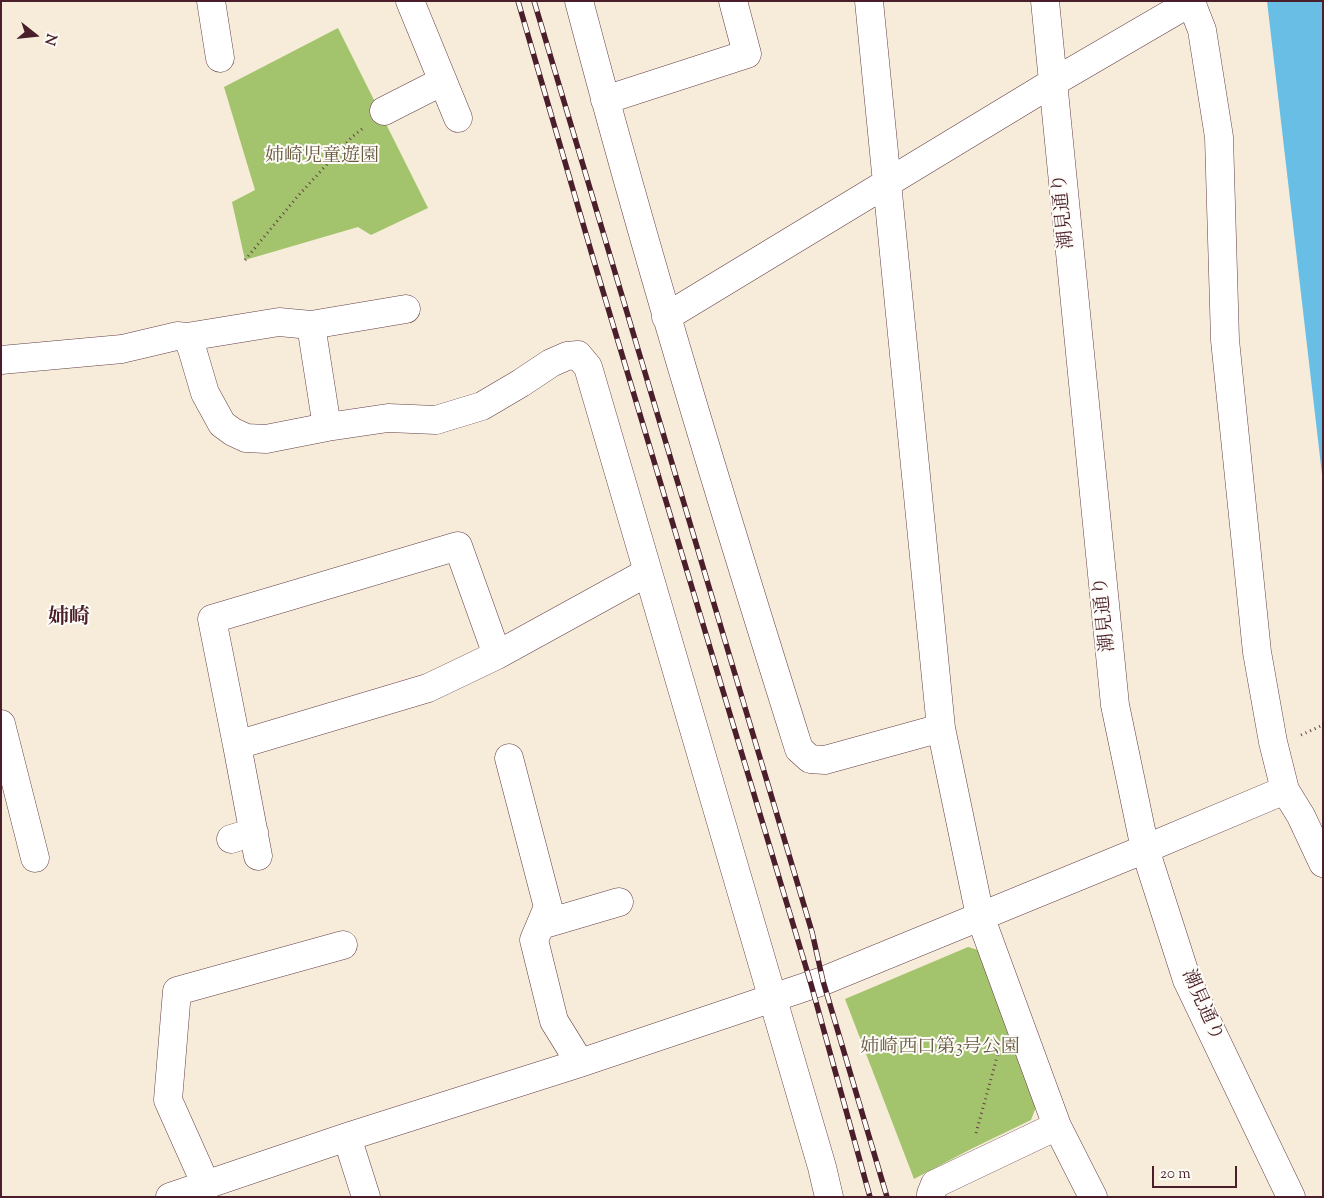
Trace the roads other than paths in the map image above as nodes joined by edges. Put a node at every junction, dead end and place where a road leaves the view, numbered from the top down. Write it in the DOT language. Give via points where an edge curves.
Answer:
graph roads {
  1 [pos="211,1"];
  2 [pos="410,1"];
  3 [pos="579,1"];
  4 [pos="733,1"];
  5 [pos="870,1"];
  6 [pos="1045,1"];
  7 [pos="220,58"];
  8 [pos="443,81"];
  9 [pos="1052,83"];
  10 [pos="605,100"];
  11 [pos="384,111"];
  12 [pos="458,118"];
  13 [pos="887,184"];
  14 [pos="406,309"];
  15 [pos="666,317"];
  16 [pos="311,325"];
  17 [pos="187,337"];
  18 [pos="1,360"];
  19 [pos="327,427"];
  20 [pos="648,572"];
  21 [pos="497,655"];
  22 [pos="1,724"];
  23 [pos="940,728"];
  24 [pos="237,745"];
  25 [pos="509,758"];
  26 [pos="1285,790"];
  27 [pos="248,842"];
  28 [pos="1145,849"];
  29 [pos="35,858"];
  30 [pos="1323,863"];
  31 [pos="619,902"];
  32 [pos="980,916"];
  33 [pos="541,925"];
  34 [pos="343,945"];
  35 [pos="773,998"];
  36 [pos="580,1063"];
  37 [pos="1057,1126"];
  38 [pos="347,1137"];
  39 [pos="206,1185"];
  40 [pos="170,1197"];
  41 [pos="366,1197"];
  42 [pos="829,1197"];
  43 [pos="931,1197"];
  44 [pos="1092,1197"];
  45 [pos="1291,1197"];
  1 -- 7 [label="street"];
  2 -- 8 [label="street"];
  3 -- 10 [label="street"];
  4 -- 10 [label="street" via="747,54"];
  5 -- 13 [label="street"];
  6 -- 9 [label="street, 潮見通り"];
  8 -- 11 [label="street"];
  8 -- 12 [label="street"];
  9 -- 13 [label="street"];
  9 -- 26 [label="street" via="1191,2 1202,30 1219,138 1225,340 1258,652 1273,742"];
  9 -- 28 [label="street, 潮見通り" via="1115,705"];
  10 -- 15 [label="street"];
  13 -- 15 [label="street"];
  13 -- 23 [label="street"];
  14 -- 16 [label="street"];
  15 -- 23 [label="street" via="799,749 810,759 825,760"];
  16 -- 17 [label="street" via="279,322"];
  16 -- 19 [label="street"];
  17 -- 18 [label="street" via="177,336 122,349"];
  17 -- 19 [label="street" via="205,393 222,424 233,432 246,438 266,438"];
  19 -- 20 [label="street" via="388,418 436,420 482,406 551,363 578,355 588,366"];
  20 -- 21 [label="street"];
  20 -- 35 [label="street"];
  21 -- 24 [label="street" via="428,688"];
  21 -- 24 [label="street" via="458,546 212,619"];
  22 -- 29 [label="street"];
  23 -- 32 [label="street"];
  24 -- 27 [label="street"];
  25 -- 33 [label="street" via="548,907"];
  26 -- 28 [label="street"];
  26 -- 30 [label="street"];
  28 -- 32 [label="street"];
  28 -- 45 [label="street, 潮見通り" via="1187,980"];
  31 -- 33 [label="street"];
  32 -- 35 [label="street"];
  32 -- 37 [label="street"];
  33 -- 36 [label="street" via="534,940 554,1021"];
  34 -- 39 [label="street" via="178,990 168,1100"];
  35 -- 36 [label="street"];
  35 -- 42 [label="street"];
  36 -- 38 [label="street"];
  37 -- 43 [label="street" via="935,1184"];
  37 -- 44 [label="street"];
  38 -- 39 [label="street"];
  38 -- 41 [label="street"];
  39 -- 40 [label="street"];
}
